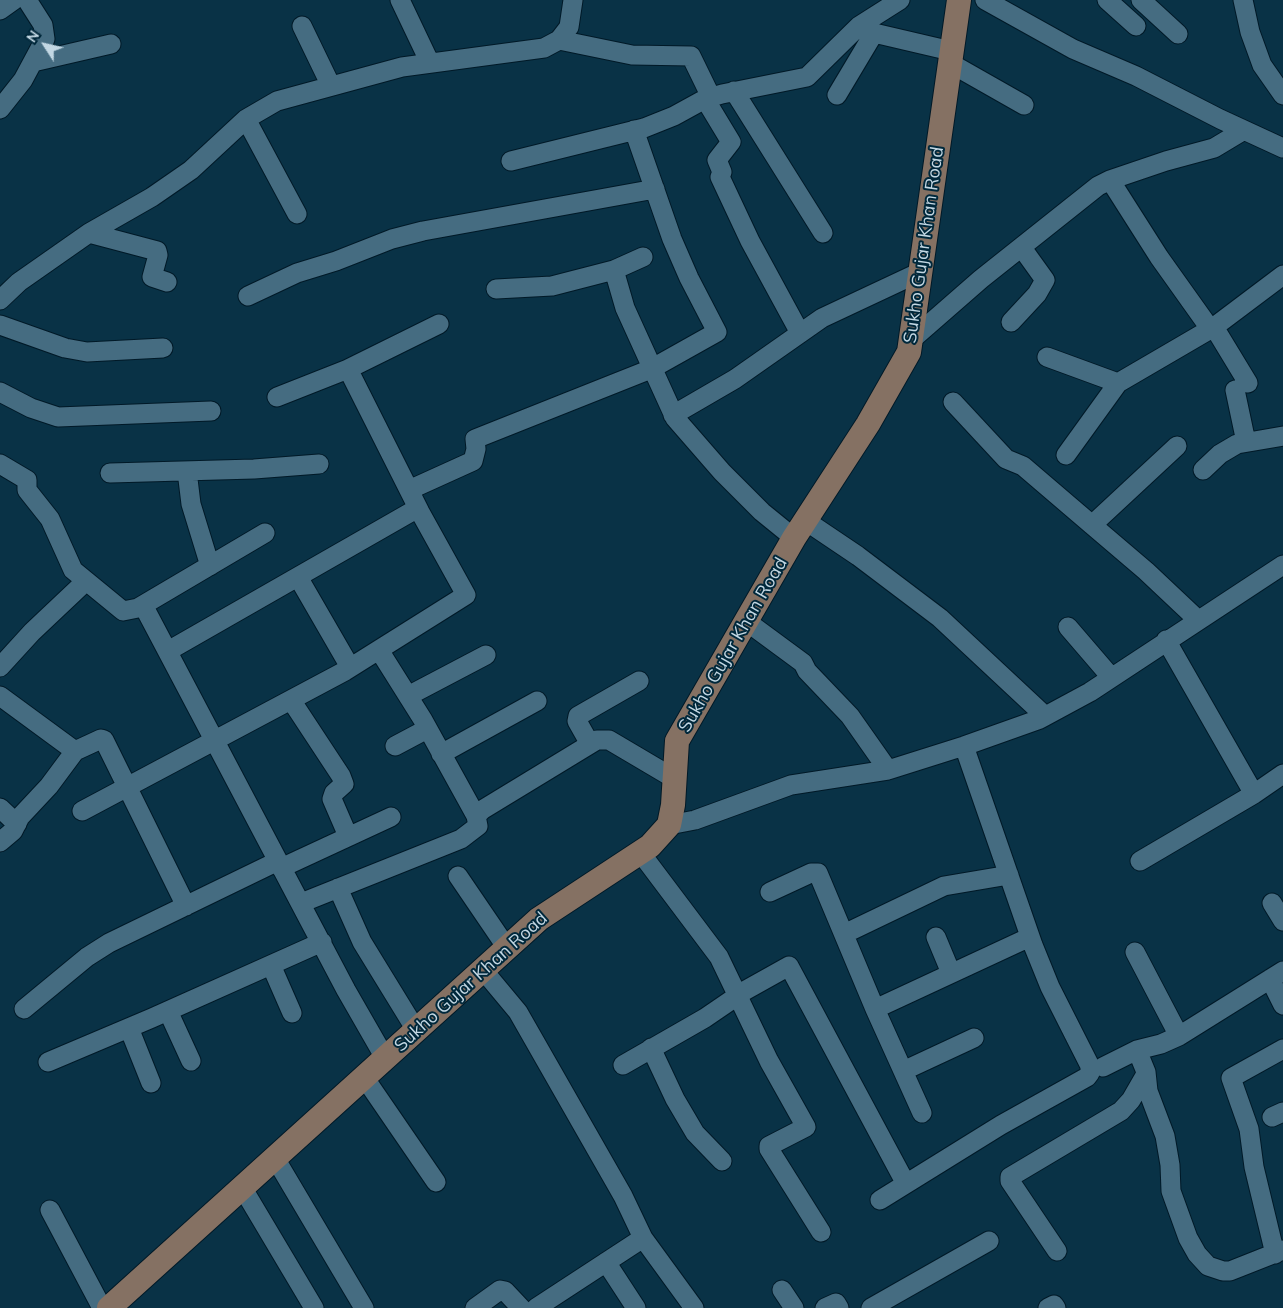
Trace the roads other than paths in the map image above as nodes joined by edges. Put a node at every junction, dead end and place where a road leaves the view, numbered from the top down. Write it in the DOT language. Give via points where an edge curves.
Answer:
graph roads {
  1 [pos="14,0"];
  2 [pos="27,0"];
  3 [pos="400,0"];
  4 [pos="573,0"];
  5 [pos="900,0"];
  6 [pos="959,0"];
  7 [pos="985,0"];
  8 [pos="1107,0"];
  9 [pos="1140,0"];
  10 [pos="1243,0"];
  11 [pos="0,10"];
  12 [pos="302,26"];
  13 [pos="1136,26"];
  14 [pos="1178,34"];
  15 [pos="560,40"];
  16 [pos="111,44"];
  17 [pos="951,57"];
  18 [pos="33,62"];
  19 [pos="430,63"];
  20 [pos="331,86"];
  21 [pos="734,92"];
  22 [pos="1283,94"];
  23 [pos="837,95"];
  24 [pos="708,98"];
  25 [pos="2,102"];
  26 [pos="1024,105"];
  27 [pos="246,119"];
  28 [pos="634,130"];
  29 [pos="1244,130"];
  30 [pos="1283,148"];
  31 [pos="511,161"];
  32 [pos="1110,180"];
  33 [pos="655,189"];
  34 [pos="298,214"];
  35 [pos="89,233"];
  36 [pos="823,233"];
  37 [pos="1022,248"];
  38 [pos="643,257"];
  39 [pos="614,270"];
  40 [pos="920,272"];
  41 [pos="1283,275"];
  42 [pos="167,282"];
  43 [pos="496,289"];
  44 [pos="248,296"];
  45 [pos="0,300"];
  46 [pos="1011,322"];
  47 [pos="440,324"];
  48 [pos="0,325"];
  49 [pos="1212,329"];
  50 [pos="800,333"];
  51 [pos="910,341"];
  52 [pos="163,348"];
  53 [pos="1047,357"];
  54 [pos="348,369"];
  55 [pos="651,369"];
  56 [pos="1118,383"];
  57 [pos="0,392"];
  58 [pos="277,397"];
  59 [pos="953,402"];
  60 [pos="211,411"];
  61 [pos="673,415"];
  62 [pos="1282,439"];
  63 [pos="1246,442"];
  64 [pos="1177,446"];
  65 [pos="1066,455"];
  66 [pos="0,464"];
  67 [pos="319,464"];
  68 [pos="1203,470"];
  69 [pos="187,471"];
  70 [pos="110,473"];
  71 [pos="409,490"];
  72 [pos="418,508"];
  73 [pos="1092,526"];
  74 [pos="800,529"];
  75 [pos="265,533"];
  76 [pos="210,566"];
  77 [pos="1283,566"];
  78 [pos="298,577"];
  79 [pos="86,581"];
  80 [pos="143,605"];
  81 [pos="1198,620"];
  82 [pos="746,621"];
  83 [pos="1068,627"];
  84 [pos="1166,640"];
  85 [pos="380,650"];
  86 [pos="168,651"];
  87 [pos="486,655"];
  88 [pos="0,667"];
  89 [pos="350,667"];
  90 [pos="1111,678"];
  91 [pos="639,681"];
  92 [pos="0,696"];
  93 [pos="408,696"];
  94 [pos="291,700"];
  95 [pos="537,701"];
  96 [pos="1045,716"];
  97 [pos="428,729"];
  98 [pos="216,741"];
  99 [pos="590,744"];
  100 [pos="395,746"];
  101 [pos="964,746"];
  102 [pos="75,751"];
  103 [pos="441,754"];
  104 [pos="888,770"];
  105 [pos="1283,774"];
  106 [pos="674,779"];
  107 [pos="127,788"];
  108 [pos="1254,794"];
  109 [pos="0,808"];
  110 [pos="82,811"];
  111 [pos="476,816"];
  112 [pos="391,817"];
  113 [pos="17,824"];
  114 [pos="668,825"];
  115 [pos="348,836"];
  116 [pos="0,842"];
  117 [pos="640,852"];
  118 [pos="1140,861"];
  119 [pos="280,865"];
  120 [pos="1009,875"];
  121 [pos="458,876"];
  122 [pos="338,888"];
  123 [pos="770,892"];
  124 [pos="301,903"];
  125 [pos="1272,903"];
  126 [pos="186,906"];
  127 [pos="1283,921"];
  128 [pos="844,934"];
  129 [pos="936,936"];
  130 [pos="1030,937"];
  131 [pos="322,942"];
  132 [pos="507,948"];
  133 [pos="1134,952"];
  134 [pos="270,965"];
  135 [pos="483,970"];
  136 [pos="951,973"];
  137 [pos="1276,975"];
  138 [pos="737,996"];
  139 [pos="1283,1006"];
  140 [pos="24,1009"];
  141 [pos="874,1009"];
  142 [pos="168,1011"];
  143 [pos="292,1013"];
  144 [pos="129,1028"];
  145 [pos="416,1030"];
  146 [pos="1179,1036"];
  147 [pos="974,1038"];
  148 [pos="651,1048"];
  149 [pos="1283,1049"];
  150 [pos="1136,1050"];
  151 [pos="386,1058"];
  152 [pos="191,1061"];
  153 [pos="48,1062"];
  154 [pos="623,1064"];
  155 [pos="1103,1068"];
  156 [pos="903,1071"];
  157 [pos="1146,1074"];
  158 [pos="364,1077"];
  159 [pos="151,1083"];
  160 [pos="922,1113"];
  161 [pos="275,1158"];
  162 [pos="722,1161"];
  163 [pos="436,1182"];
  164 [pos="906,1184"];
  165 [pos="242,1187"];
  166 [pos="880,1200"];
  167 [pos="50,1210"];
  168 [pos="821,1232"];
  169 [pos="643,1238"];
  170 [pos="989,1241"];
  171 [pos="1057,1251"];
  172 [pos="1279,1252"];
  173 [pos="606,1262"];
  174 [pos="782,1290"];
  175 [pos="102,1308"];
  176 [pos="109,1308"];
  177 [pos="314,1308"];
  178 [pos="364,1308"];
  179 [pos="475,1308"];
  180 [pos="521,1308"];
  181 [pos="537,1308"];
  182 [pos="636,1308"];
  183 [pos="694,1308"];
  184 [pos="794,1308"];
  185 [pos="825,1308"];
  186 [pos="839,1308"];
  187 [pos="871,1308"];
  188 [pos="1048,1308"];
  189 [pos="1056,1308"];
  1 -- 11 [label="street"];
  2 -- 18 [label="street" via="46,33"];
  3 -- 19 [label="street"];
  4 -- 15 [label="street" via="569,27"];
  5 -- 21 [label="street" via="859,26 806,77"];
  6 -- 17 [label="main road, Sukho Gujar Khan Road"];
  7 -- 29 [label="street" via="1073,49 1136,76"];
  8 -- 13 [label="street"];
  9 -- 14 [label="street"];
  10 -- 22 [label="street" via="1262,66"];
  12 -- 20 [label="street"];
  15 -- 19 [label="street" via="544,48"];
  15 -- 24 [label="street" via="632,55 691,56"];
  16 -- 18 [label="street"];
  17 -- 23 [label="street" via="874,33"];
  17 -- 26 [label="street"];
  17 -- 40 [label="main road, Sukho Gujar Khan Road"];
  18 -- 25 [label="street" via="23,80"];
  19 -- 20 [label="street"];
  20 -- 27 [label="street" via="277,101"];
  21 -- 24 [label="street"];
  21 -- 36 [label="street"];
  24 -- 28 [label="street" via="674,116"];
  24 -- 50 [label="street" via="731,142 717,160 722,172 720,176 750,241"];
  27 -- 34 [label="street"];
  27 -- 35 [label="street" via="191,170"];
  28 -- 31 [label="street"];
  28 -- 33 [label="street"];
  29 -- 30 [label="street"];
  29 -- 32 [label="street" via="1214,148"];
  32 -- 37 [label="street" via="1082,198"];
  32 -- 49 [label="street" via="1159,257"];
  33 -- 44 [label="street" via="415,233 297,273"];
  33 -- 55 [label="street" via="689,278 717,332"];
  35 -- 42 [label="street" via="156,251 158,255 152,277"];
  35 -- 45 [label="street" via="19,282"];
  37 -- 46 [label="street" via="1045,280 1038,294"];
  37 -- 51 [label="street"];
  38 -- 39 [label="street"];
  39 -- 43 [label="street" via="552,286"];
  39 -- 55 [label="street" via="625,308"];
  40 -- 50 [label="street" via="841,308"];
  40 -- 51 [label="main road, Sukho Gujar Khan Road"];
  41 -- 49 [label="street"];
  47 -- 54 [label="street"];
  48 -- 52 [label="street" via="87,352"];
  49 -- 56 [label="street"];
  49 -- 63 [label="street" via="1242,387"];
  50 -- 61 [label="street" via="734,379"];
  51 -- 74 [label="main road, Sukho Gujar Khan Road" via="909,352 868,424"];
  53 -- 56 [label="street"];
  54 -- 58 [label="street"];
  54 -- 71 [label="street"];
  55 -- 61 [label="street"];
  55 -- 71 [label="street" via="475,439 473,461"];
  56 -- 65 [label="street"];
  57 -- 60 [label="street" via="58,417"];
  59 -- 73 [label="street" via="1006,459 1023,466"];
  61 -- 74 [label="street" via="692,440 762,512"];
  62 -- 63 [label="street"];
  63 -- 68 [label="street" via="1220,454"];
  64 -- 73 [label="street"];
  66 -- 79 [label="street" via="27,480 27,490 50,519 73,570"];
  67 -- 69 [label="street"];
  69 -- 70 [label="street"];
  69 -- 76 [label="street" via="191,504"];
  71 -- 72 [label="street"];
  72 -- 78 [label="street"];
  72 -- 85 [label="street" via="466,595"];
  73 -- 81 [label="street"];
  74 -- 82 [label="main road, Sukho Gujar Khan Road"];
  74 -- 96 [label="street" via="858,556 940,618"];
  75 -- 76 [label="street"];
  76 -- 80 [label="street"];
  77 -- 81 [label="street"];
  78 -- 86 [label="street"];
  78 -- 89 [label="street"];
  79 -- 80 [label="street" via="123,611"];
  79 -- 88 [label="street"];
  80 -- 86 [label="street"];
  81 -- 84 [label="street"];
  82 -- 104 [label="street" via="803,663 850,716"];
  82 -- 106 [label="main road, Sukho Gujar Khan Road" via="677,741"];
  83 -- 90 [label="street"];
  84 -- 90 [label="street"];
  84 -- 108 [label="street"];
  85 -- 89 [label="street"];
  85 -- 93 [label="street"];
  86 -- 98 [label="street"];
  87 -- 93 [label="street"];
  89 -- 94 [label="street"];
  90 -- 96 [label="street"];
  91 -- 99 [label="street" via="578,716 577,721"];
  92 -- 102 [label="street"];
  93 -- 97 [label="street"];
  94 -- 98 [label="street"];
  94 -- 115 [label="street" via="341,776 344,784 332,799"];
  95 -- 103 [label="street"];
  96 -- 101 [label="street"];
  97 -- 100 [label="street"];
  97 -- 103 [label="street"];
  98 -- 107 [label="street"];
  98 -- 119 [label="street"];
  99 -- 106 [label="street" via="609,740"];
  99 -- 111 [label="street"];
  101 -- 104 [label="street"];
  101 -- 120 [label="street"];
  102 -- 107 [label="street" via="104,740"];
  102 -- 113 [label="street"];
  103 -- 111 [label="street"];
  104 -- 114 [label="street" via="791,785 695,820"];
  105 -- 108 [label="street"];
  106 -- 114 [label="main road, Sukho Gujar Khan Road"];
  107 -- 110 [label="street"];
  107 -- 126 [label="street"];
  108 -- 118 [label="street"];
  109 -- 113 [label="street"];
  111 -- 122 [label="street" via="478,826 461,839"];
  112 -- 115 [label="street"];
  113 -- 116 [label="street"];
  114 -- 117 [label="main road, Sukho Gujar Khan Road" via="650,846"];
  115 -- 119 [label="street"];
  117 -- 132 [label="main road, Sukho Gujar Khan Road" via="538,919"];
  117 -- 138 [label="street" via="719,957"];
  119 -- 124 [label="street"];
  119 -- 126 [label="street"];
  120 -- 128 [label="street" via="944,886"];
  120 -- 130 [label="street"];
  121 -- 132 [label="street"];
  122 -- 124 [label="street"];
  122 -- 145 [label="street" via="362,942"];
  123 -- 128 [label="street" via="811,873 818,873"];
  124 -- 131 [label="street"];
  125 -- 127 [label="street"];
  126 -- 140 [label="street" via="109,943"];
  128 -- 141 [label="street"];
  129 -- 136 [label="street"];
  130 -- 136 [label="street"];
  130 -- 164 [label="street" via="1050,987 1090,1066 1088,1077 1001,1125"];
  131 -- 134 [label="street"];
  131 -- 151 [label="street"];
  132 -- 135 [label="main road, Sukho Gujar Khan Road"];
  133 -- 146 [label="street"];
  134 -- 142 [label="street"];
  134 -- 143 [label="street"];
  135 -- 145 [label="main road, Sukho Gujar Khan Road"];
  135 -- 169 [label="street" via="518,1012 636,1220"];
  136 -- 141 [label="street"];
  137 -- 139 [label="street"];
  137 -- 146 [label="street"];
  138 -- 148 [label="street"];
  138 -- 164 [label="street" via="789,966"];
  138 -- 168 [label="street" via="806,1127 769,1149"];
  141 -- 156 [label="street"];
  142 -- 144 [label="street"];
  142 -- 152 [label="street"];
  144 -- 153 [label="street"];
  144 -- 159 [label="street"];
  145 -- 151 [label="main road, Sukho Gujar Khan Road"];
  146 -- 150 [label="street"];
  147 -- 156 [label="street"];
  148 -- 154 [label="street"];
  148 -- 162 [label="street" via="674,1099 695,1133"];
  149 -- 172 [label="street" via="1231,1078 1249,1129 1254,1167"];
  150 -- 155 [label="street"];
  150 -- 157 [label="street"];
  151 -- 158 [label="main road, Sukho Gujar Khan Road"];
  156 -- 160 [label="street"];
  157 -- 171 [label="street" via="1121,1111 1010,1177"];
  157 -- 172 [label="street" via="1148,1091 1165,1136 1172,1191 1197,1254 1208,1266 1230,1271"];
  158 -- 161 [label="main road, Sukho Gujar Khan Road"];
  158 -- 163 [label="street"];
  161 -- 165 [label="main road, Sukho Gujar Khan Road"];
  161 -- 178 [label="street"];
  164 -- 166 [label="street"];
  165 -- 176 [label="main road, Sukho Gujar Khan Road"];
  165 -- 177 [label="street"];
  167 -- 175 [label="street"];
  169 -- 173 [label="street"];
  169 -- 183 [label="street"];
  170 -- 187 [label="street"];
  173 -- 181 [label="street"];
  173 -- 182 [label="street"];
  174 -- 184 [label="street"];
  179 -- 180 [label="street" via="500,1290"];
  185 -- 186 [label="street" via="836,1303"];
  188 -- 189 [label="street" via="1054,1304"];
}
